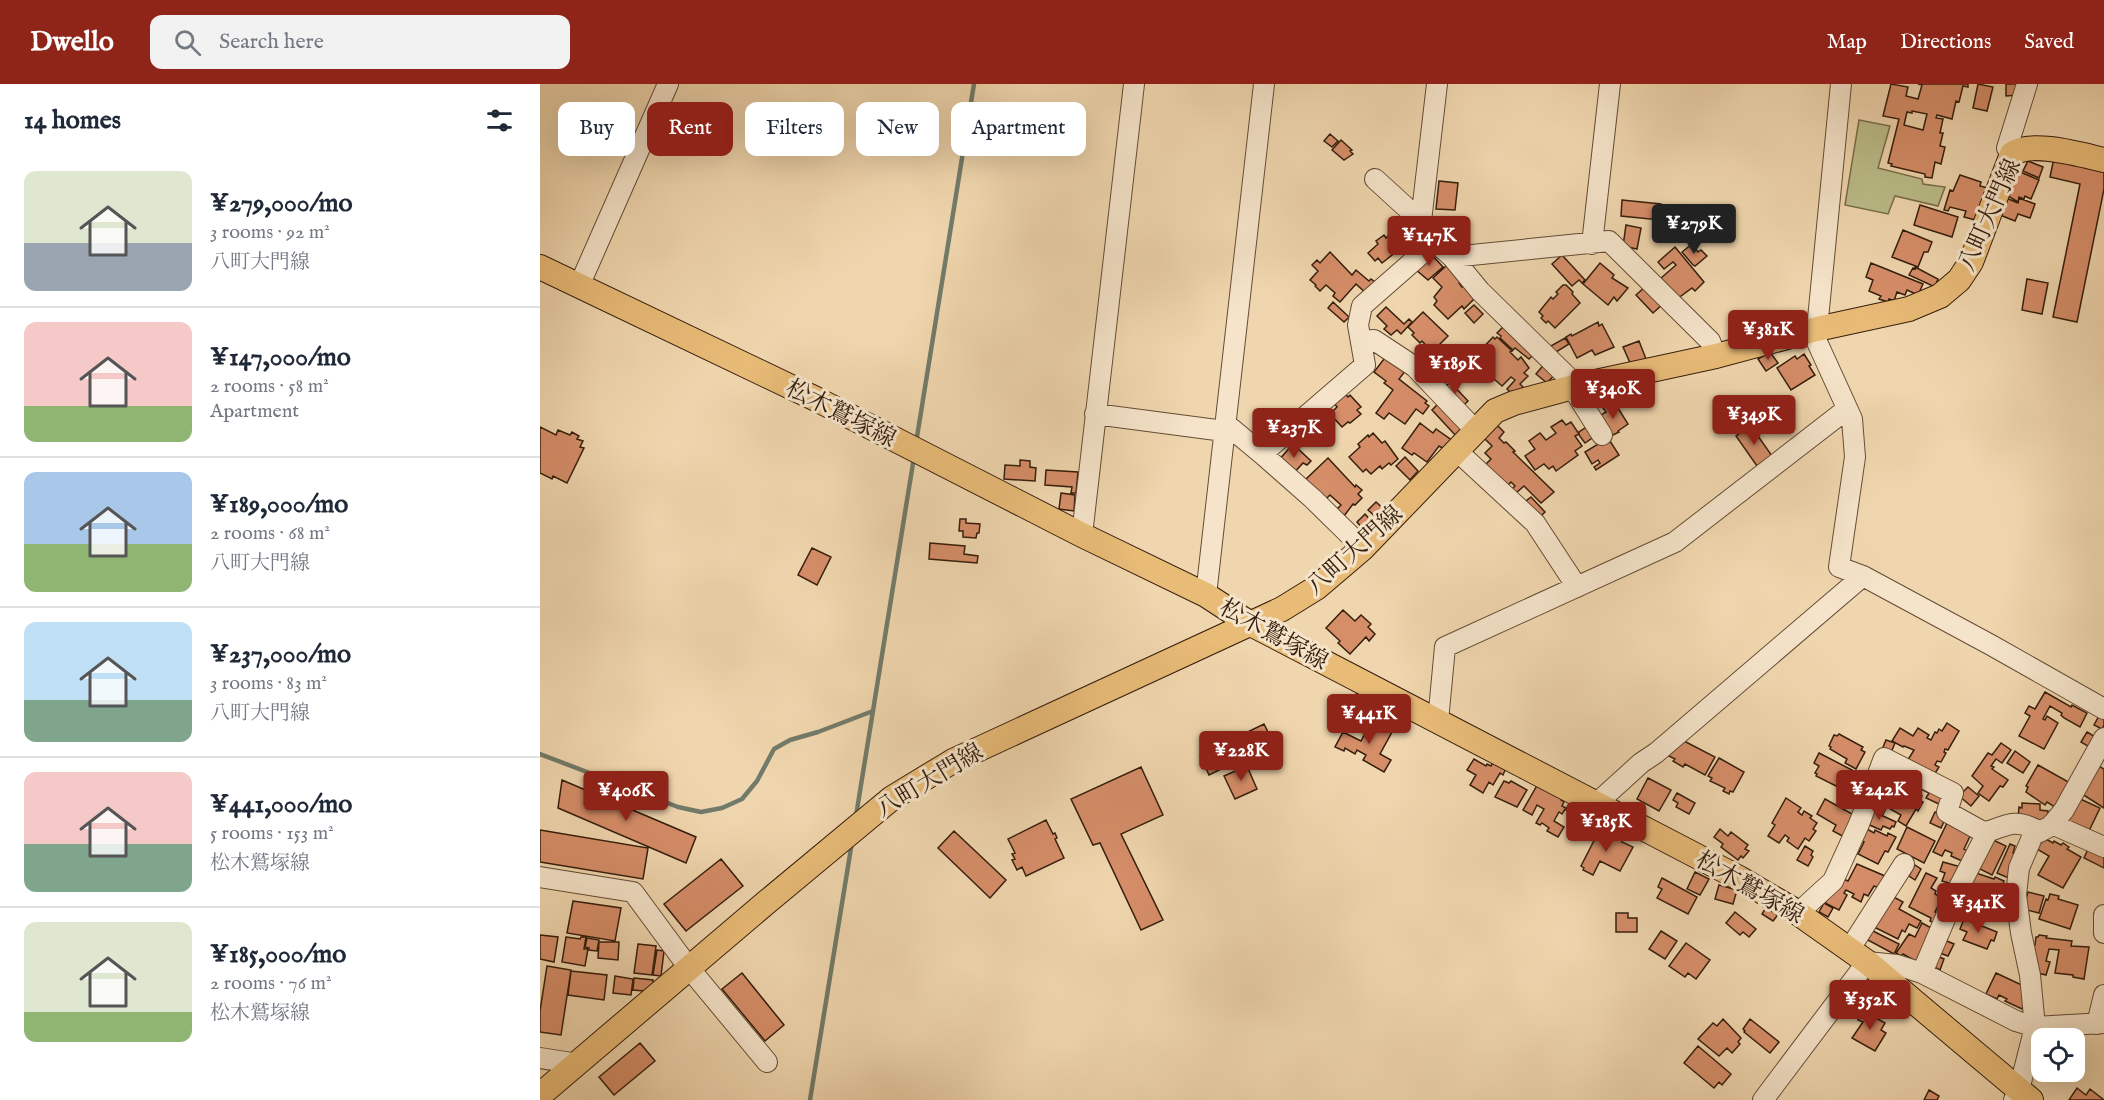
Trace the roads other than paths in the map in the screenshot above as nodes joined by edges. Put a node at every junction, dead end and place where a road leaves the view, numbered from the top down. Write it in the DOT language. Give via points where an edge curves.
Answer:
graph roads {
  1 [pos="668,84"];
  2 [pos="1134,84"];
  3 [pos="1264,84"];
  4 [pos="1437,84"];
  5 [pos="1610,84"];
  6 [pos="1840,84"];
  7 [pos="2027,84"];
  8 [pos="2012,154"];
  9 [pos="2104,160"];
  10 [pos="1375,179"];
  11 [pos="1421,221"];
  12 [pos="1435,242"];
  13 [pos="1592,244"];
  14 [pos="1452,257"];
  15 [pos="540,267"];
  16 [pos="579,286"];
  17 [pos="1817,329"];
  18 [pos="1361,341"];
  19 [pos="1716,356"];
  20 [pos="1573,387"];
  21 [pos="1847,409"];
  22 [pos="1095,414"];
  23 [pos="1224,429"];
  24 [pos="1476,431"];
  25 [pos="1602,435"];
  26 [pos="1457,452"];
  27 [pos="1262,454"];
  28 [pos="1082,535"];
  29 [pos="1363,548"];
  30 [pos="1863,576"];
  31 [pos="1577,587"];
  32 [pos="1206,595"];
  33 [pos="1249,624"];
  34 [pos="2104,710"];
  35 [pos="1438,721"];
  36 [pos="2104,738"];
  37 [pos="1597,803"];
  38 [pos="2046,828"];
  39 [pos="1988,831"];
  40 [pos="2104,848"];
  41 [pos="1904,864"];
  42 [pos="540,877"];
  43 [pos="1797,913"];
  44 [pos="2104,915"];
  45 [pos="2104,933"];
  46 [pos="1858,956"];
  47 [pos="690,968"];
  48 [pos="1922,973"];
  49 [pos="2104,995"];
  50 [pos="2100,1024"];
  51 [pos="2035,1027"];
  52 [pos="540,1058"];
  53 [pos="767,1062"];
  54 [pos="578,1064"];
  55 [pos="540,1095"];
  56 [pos="2021,1097"];
  57 [pos="1763,1100"];
  1 -- 16 [label="street"];
  2 -- 22 [label="street"];
  3 -- 23 [label="street"];
  4 -- 11 [label="street"];
  5 -- 13 [label="street"];
  6 -- 17 [label="street"];
  7 -- 8 [label="street" via="2007,148"];
  8 -- 9 [label="main road, 八町大門線" via="2019,150 2055,150"];
  8 -- 17 [label="main road, 八町大門線" via="1971,262 1959,280 1940,296 1909,309"];
  10 -- 11 [label="street"];
  11 -- 12 [label="street"];
  12 -- 14 [label="street"];
  12 -- 18 [label="street" via="1362,306 1358,325"];
  13 -- 14 [label="street"];
  13 -- 19 [label="street" via="1609,241 1710,341"];
  14 -- 20 [label="street"];
  15 -- 16 [label="main road, 松木鷲塚線"];
  16 -- 28 [label="main road, 松木鷲塚線" via="891,437"];
  17 -- 19 [label="main road, 八町大門線"];
  17 -- 21 [label="street" via="1817,342"];
  18 -- 24 [label="street" via="1374,340 1414,367"];
  18 -- 27 [label="street" via="1365,365"];
  19 -- 20 [label="main road, 八町大門線"];
  20 -- 24 [label="main road, 八町大門線" via="1495,411"];
  20 -- 25 [label="street"];
  21 -- 30 [label="street" via="1852,419 1855,457 1839,567"];
  21 -- 31 [label="street" via="1676,542"];
  22 -- 23 [label="street"];
  22 -- 28 [label="street"];
  23 -- 27 [label="street" via="1232,429"];
  23 -- 32 [label="street"];
  24 -- 26 [label="main road, 八町大門線"];
  26 -- 29 [label="main road, 八町大門線"];
  26 -- 31 [label="street" via="1535,523"];
  27 -- 29 [label="street"];
  28 -- 32 [label="main road, 松木鷲塚線"];
  29 -- 33 [label="main road, 八町大門線" via="1316,588"];
  30 -- 34 [label="street"];
  30 -- 37 [label="street"];
  31 -- 35 [label="street" via="1445,647"];
  32 -- 33 [label="main road, 松木鷲塚線"];
  33 -- 35 [label="main road, 松木鷲塚線"];
  33 -- 47 [label="main road, 八町大門線" via="953,761 892,798"];
  35 -- 37 [label="main road, 松木鷲塚線"];
  36 -- 38 [label="street" via="2064,810"];
  37 -- 43 [label="main road, 松木鷲塚線"];
  38 -- 39 [label="street" via="2011,822"];
  38 -- 40 [label="street"];
  38 -- 51 [label="street" via="2032,835 2019,868 2016,895"];
  39 -- 43 [label="street" via="1947,812 1953,793 1884,758 1833,881"];
  39 -- 48 [label="street"];
  41 -- 46 [label="street"];
  42 -- 47 [label="street" via="633,892"];
  43 -- 46 [label="main road, 松木鷲塚線"];
  44 -- 45 [label="street"];
  46 -- 48 [label="street"];
  46 -- 56 [label="main road, 松木鷲塚線"];
  46 -- 57 [label="street"];
  47 -- 53 [label="street"];
  47 -- 54 [label="main road, 八町大門線"];
  48 -- 51 [label="street"];
  49 -- 50 [label="street"];
  50 -- 51 [label="street"];
  51 -- 56 [label="street"];
  52 -- 54 [label="street"];
  54 -- 55 [label="main road, 八町大門線"];
}
